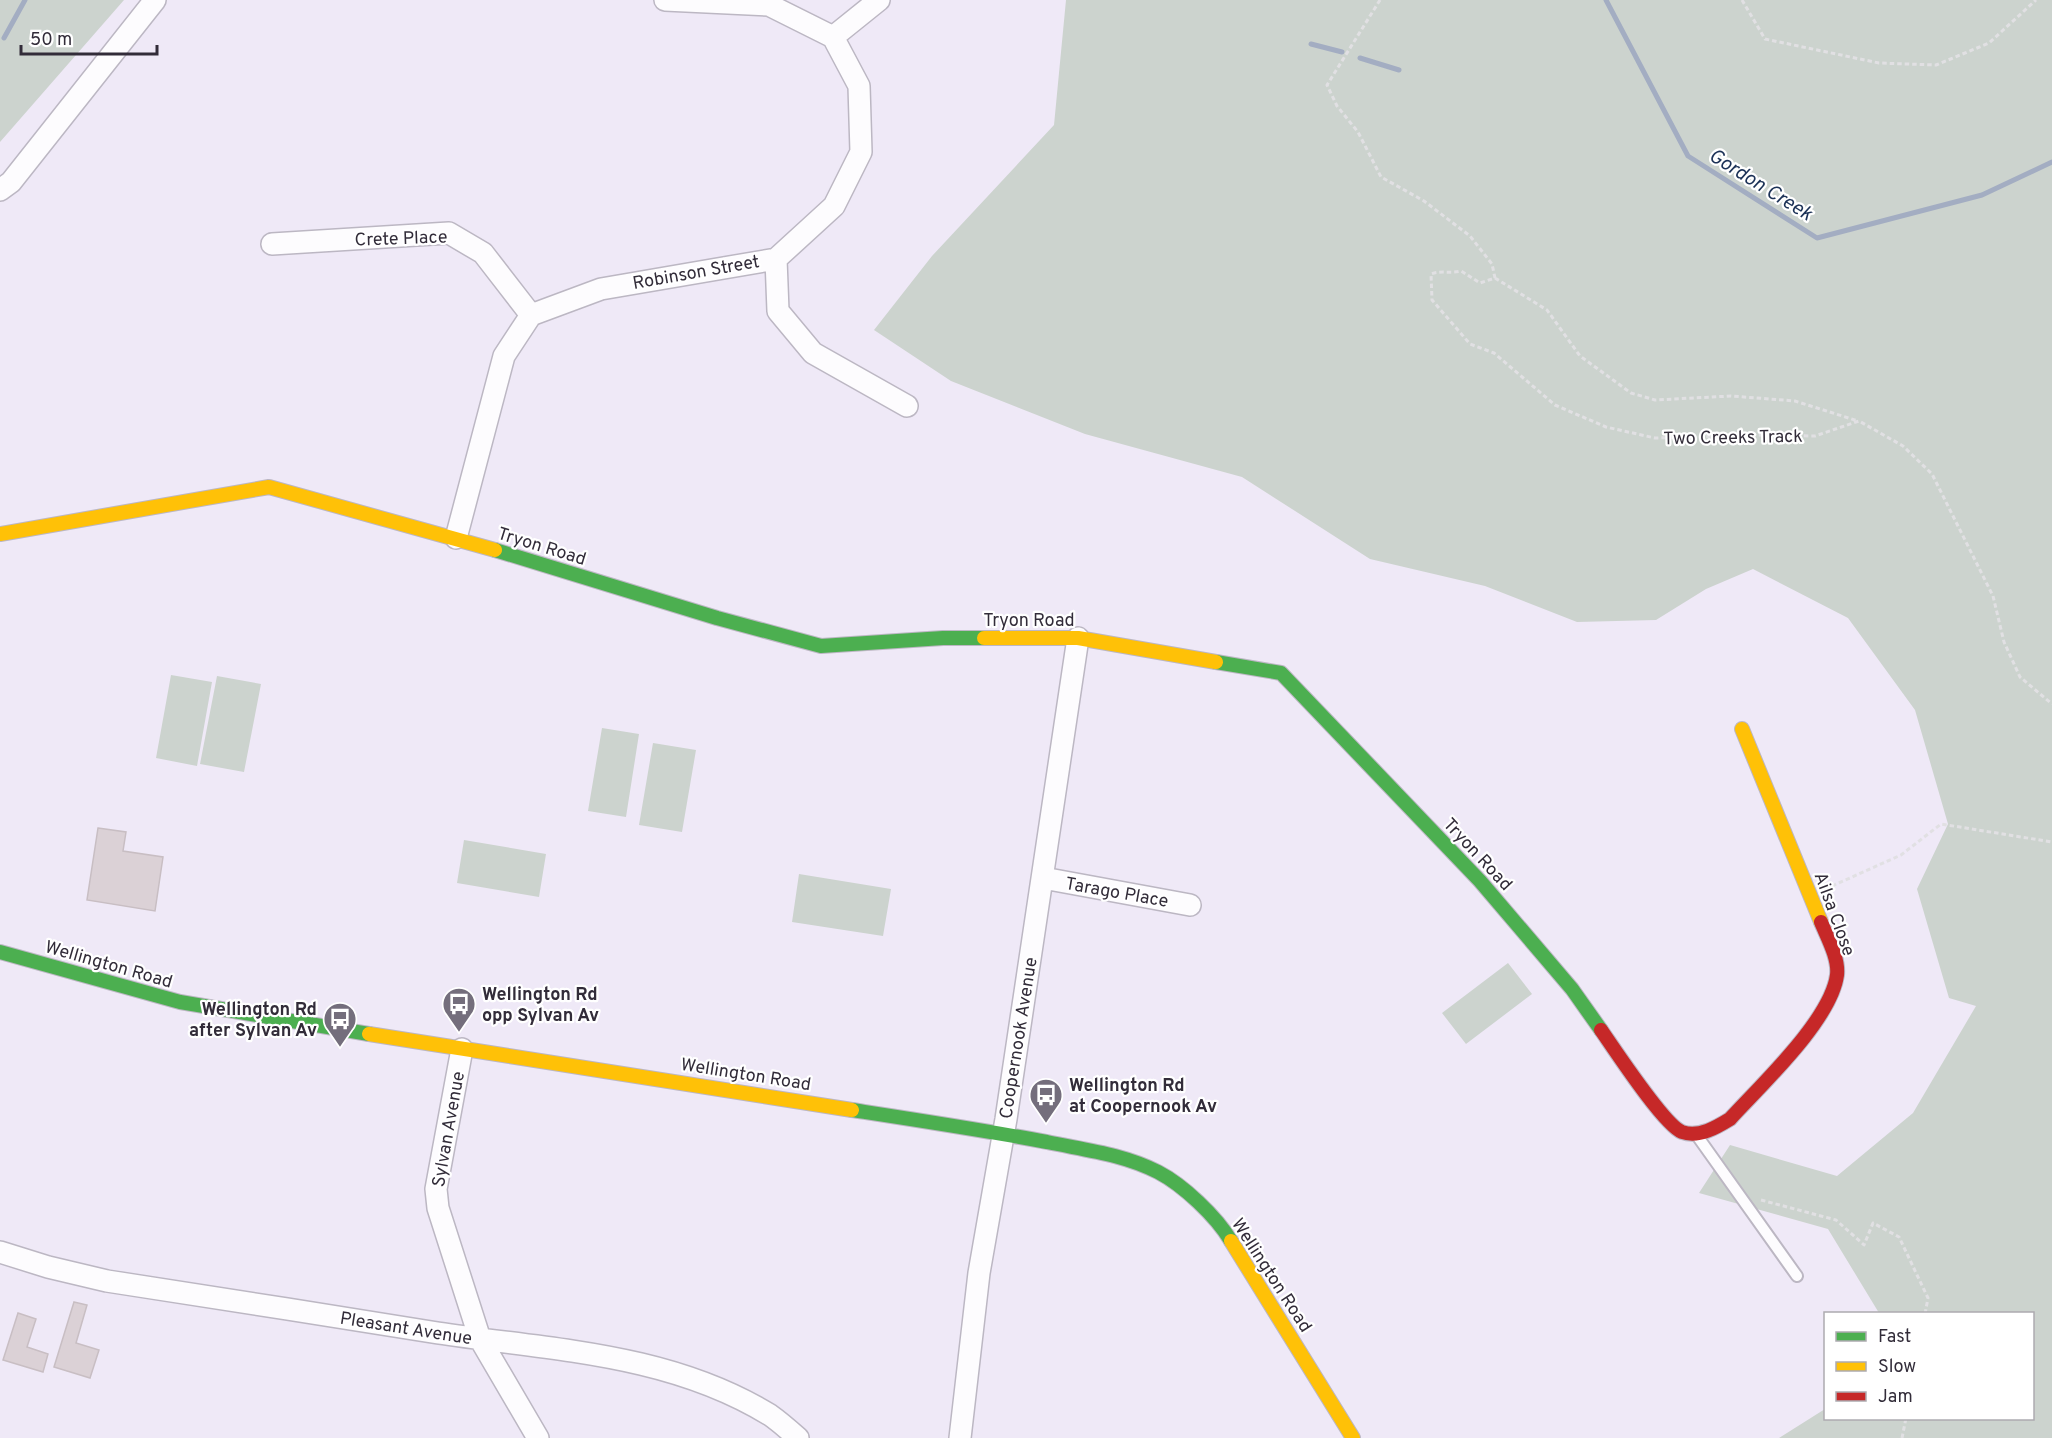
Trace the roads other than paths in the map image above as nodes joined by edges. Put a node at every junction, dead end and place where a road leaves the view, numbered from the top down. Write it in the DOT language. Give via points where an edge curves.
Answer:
graph roads {
  1 [pos="154,0"];
  2 [pos="665,0"];
  3 [pos="879,0"];
  4 [pos="833,37"];
  5 [pos="0,190"];
  6 [pos="272,244"];
  7 [pos="776,259"];
  8 [pos="531,315"];
  9 [pos="908,406"];
  10 [pos="0,534"];
  11 [pos="456,538"];
  12 [pos="1078,638"];
  13 [pos="1742,729"];
  14 [pos="1043,878"];
  15 [pos="1190,905"];
  16 [pos="0,952"];
  17 [pos="462,1049"];
  18 [pos="1003,1134"];
  19 [pos="1696,1134"];
  20 [pos="0,1252"];
  21 [pos="1797,1276"];
  22 [pos="480,1339"];
  23 [pos="538,1438"];
  24 [pos="798,1438"];
  25 [pos="960,1438"];
  26 [pos="1353,1438"];
  1 -- 5 [label="street" via="11,182"];
  2 -- 4 [label="street" via="769,5"];
  3 -- 4 [label="street"];
  4 -- 7 [label="street, Robinson Street" via="859,86 861,152 834,206"];
  6 -- 8 [label="street, Crete Place" via="450,233 483,253"];
  7 -- 8 [label="street, Robinson Street" via="601,289"];
  7 -- 9 [label="street" via="778,311 813,353"];
  8 -- 11 [label="street" via="504,356"];
  10 -- 11 [label="street, Tryon Road" via="269,487"];
  11 -- 12 [label="street, Tryon Road" via="821,646 943,638"];
  12 -- 14 [label="street, Coopernook Avenue"];
  12 -- 19 [label="street, Tryon Road" via="1281,673 1480,881 1572,989 1660,1112 1681,1132"];
  13 -- 19 [label="street, Ailsa Close" via="1811,895 1833,952 1837,974 1826,1006 1804,1038 1730,1119"];
  14 -- 15 [label="street, Tarago Place"];
  14 -- 18 [label="street, Coopernook Avenue"];
  16 -- 17 [label="street, Wellington Road" via="180,1002"];
  17 -- 18 [label="street, Wellington Road"];
  17 -- 22 [label="street, Sylvan Avenue" via="436,1189 438,1208"];
  18 -- 25 [label="street, Coopernook Avenue" via="979,1273"];
  18 -- 26 [label="street, Wellington Road" via="1118,1156 1158,1172 1189,1195 1224,1230"];
  19 -- 21 [label="lane, Tryon Road"];
  20 -- 22 [label="street, Pleasant Avenue" via="106,1281"];
  22 -- 23 [label="street, Sylvan Avenue"];
  22 -- 24 [label="street, Pleasant Avenue" via="646,1364 753,1406"];
}
